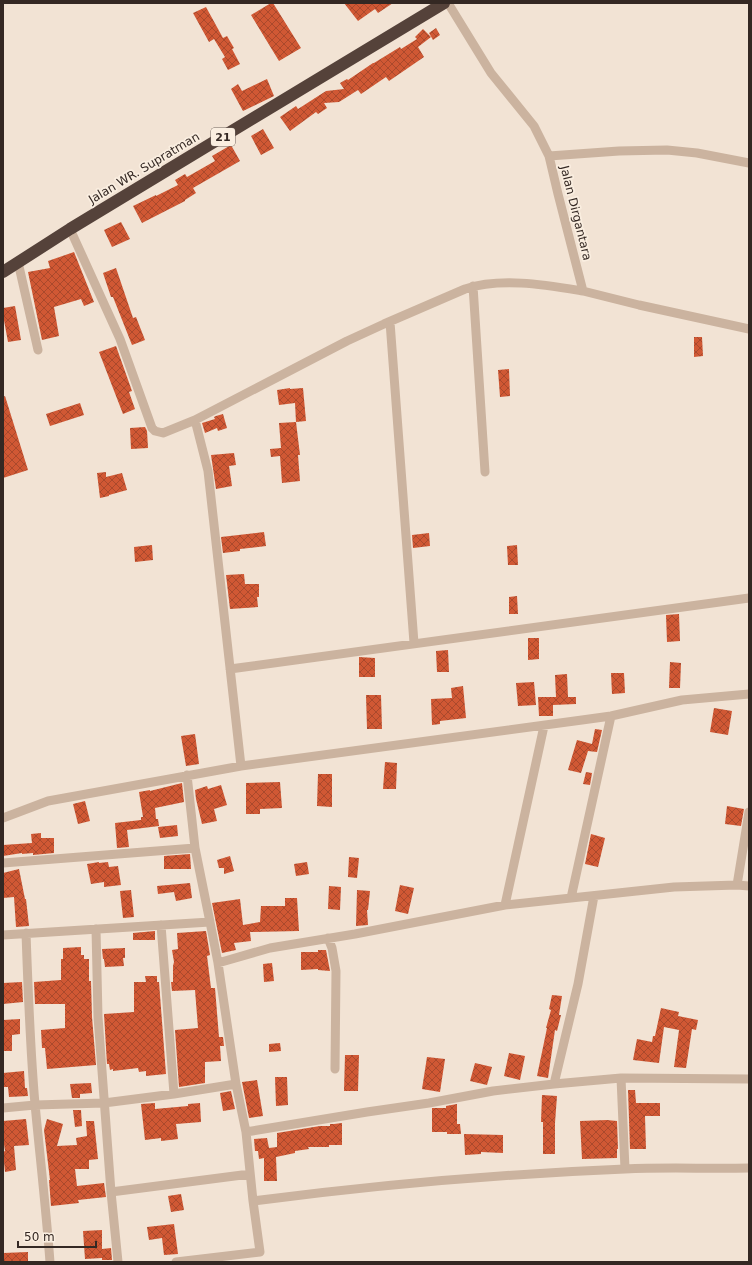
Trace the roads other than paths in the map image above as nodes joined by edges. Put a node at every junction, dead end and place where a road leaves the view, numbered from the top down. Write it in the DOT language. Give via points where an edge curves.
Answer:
graph roads {
  1 [pos="444,3"];
  2 [pos="448,3"];
  3 [pos="549,156"];
  4 [pos="749,163"];
  5 [pos="70,229"];
  6 [pos="18,262"];
  7 [pos="3,272"];
  8 [pos="473,286"];
  9 [pos="583,291"];
  10 [pos="390,322"];
  11 [pos="749,329"];
  12 [pos="38,350"];
  13 [pos="195,420"];
  14 [pos="484,472"];
  15 [pos="749,598"];
  16 [pos="414,644"];
  17 [pos="230,669"];
  18 [pos="749,694"];
  19 [pos="611,716"];
  20 [pos="544,726"];
  21 [pos="241,766"];
  22 [pos="187,775"];
  23 [pos="749,812"];
  24 [pos="3,818"];
  25 [pos="195,848"];
  26 [pos="3,863"];
  27 [pos="737,885"];
  28 [pos="749,886"];
  29 [pos="594,896"];
  30 [pos="571,898"];
  31 [pos="505,905"];
  32 [pos="210,922"];
  33 [pos="161,925"];
  34 [pos="96,929"];
  35 [pos="26,934"];
  36 [pos="3,935"];
  37 [pos="328,938"];
  38 [pos="218,963"];
  39 [pos="334,1069"];
  40 [pos="621,1078"];
  41 [pos="749,1079"];
  42 [pos="236,1084"];
  43 [pos="554,1084"];
  44 [pos="174,1094"];
  45 [pos="104,1102"];
  46 [pos="35,1105"];
  47 [pos="3,1108"];
  48 [pos="246,1132"];
  49 [pos="749,1168"];
  50 [pos="625,1169"];
  51 [pos="250,1174"];
  52 [pos="111,1192"];
  53 [pos="253,1201"];
  54 [pos="50,1262"];
  55 [pos="118,1262"];
  56 [pos="176,1262"];
  1 -- 5 [label="highway, Jalan WR. Supratman / 21"];
  2 -- 3 [label="street, Jalan Dirgantara" via="491,73 534,126"];
  3 -- 4 [label="street" via="667,150"];
  3 -- 9 [label="street, Jalan Dirgantara"];
  5 -- 6 [label="highway, Jalan WR. Supratman / 21"];
  5 -- 13 [label="street" via="120,339 152,428 163,433"];
  6 -- 7 [label="highway, Jalan WR. Supratman / 21"];
  6 -- 12 [label="street"];
  8 -- 9 [label="street" via="512,282"];
  8 -- 10 [label="street"];
  8 -- 14 [label="street"];
  9 -- 11 [label="street" via="639,306"];
  10 -- 13 [label="street"];
  10 -- 16 [label="street"];
  13 -- 17 [label="street" via="208,471"];
  15 -- 16 [label="street"];
  16 -- 17 [label="street"];
  17 -- 21 [label="street"];
  18 -- 19 [label="street" via="682,700"];
  19 -- 20 [label="street"];
  19 -- 30 [label="street"];
  20 -- 21 [label="street"];
  20 -- 31 [label="street"];
  21 -- 22 [label="street"];
  22 -- 24 [label="street" via="48,801"];
  22 -- 25 [label="street"];
  23 -- 27 [label="street"];
  25 -- 26 [label="street"];
  25 -- 32 [label="street"];
  27 -- 28 [label="street"];
  27 -- 29 [label="street" via="674,887"];
  29 -- 30 [label="street"];
  29 -- 43 [label="street" via="578,984"];
  30 -- 31 [label="street"];
  31 -- 37 [label="street"];
  32 -- 33 [label="street"];
  32 -- 38 [label="street"];
  33 -- 34 [label="street"];
  33 -- 44 [label="street"];
  34 -- 35 [label="street"];
  34 -- 45 [label="street" via="98,1017"];
  35 -- 36 [label="street"];
  35 -- 46 [label="street"];
  37 -- 38 [label="street" via="270,948"];
  37 -- 39 [label="street" via="336,971"];
  38 -- 42 [label="street"];
  40 -- 41 [label="street"];
  40 -- 43 [label="street"];
  40 -- 50 [label="street"];
  42 -- 44 [label="street"];
  42 -- 48 [label="street"];
  43 -- 48 [label="street" via="493,1091"];
  44 -- 45 [label="street"];
  45 -- 46 [label="street"];
  45 -- 52 [label="street"];
  46 -- 47 [label="street"];
  46 -- 54 [label="street"];
  48 -- 51 [label="street"];
  49 -- 50 [label="street"];
  50 -- 53 [label="street" via="486,1176"];
  51 -- 52 [label="street"];
  51 -- 53 [label="street"];
  52 -- 55 [label="street"];
  53 -- 56 [label="street" via="260,1252"];
}
